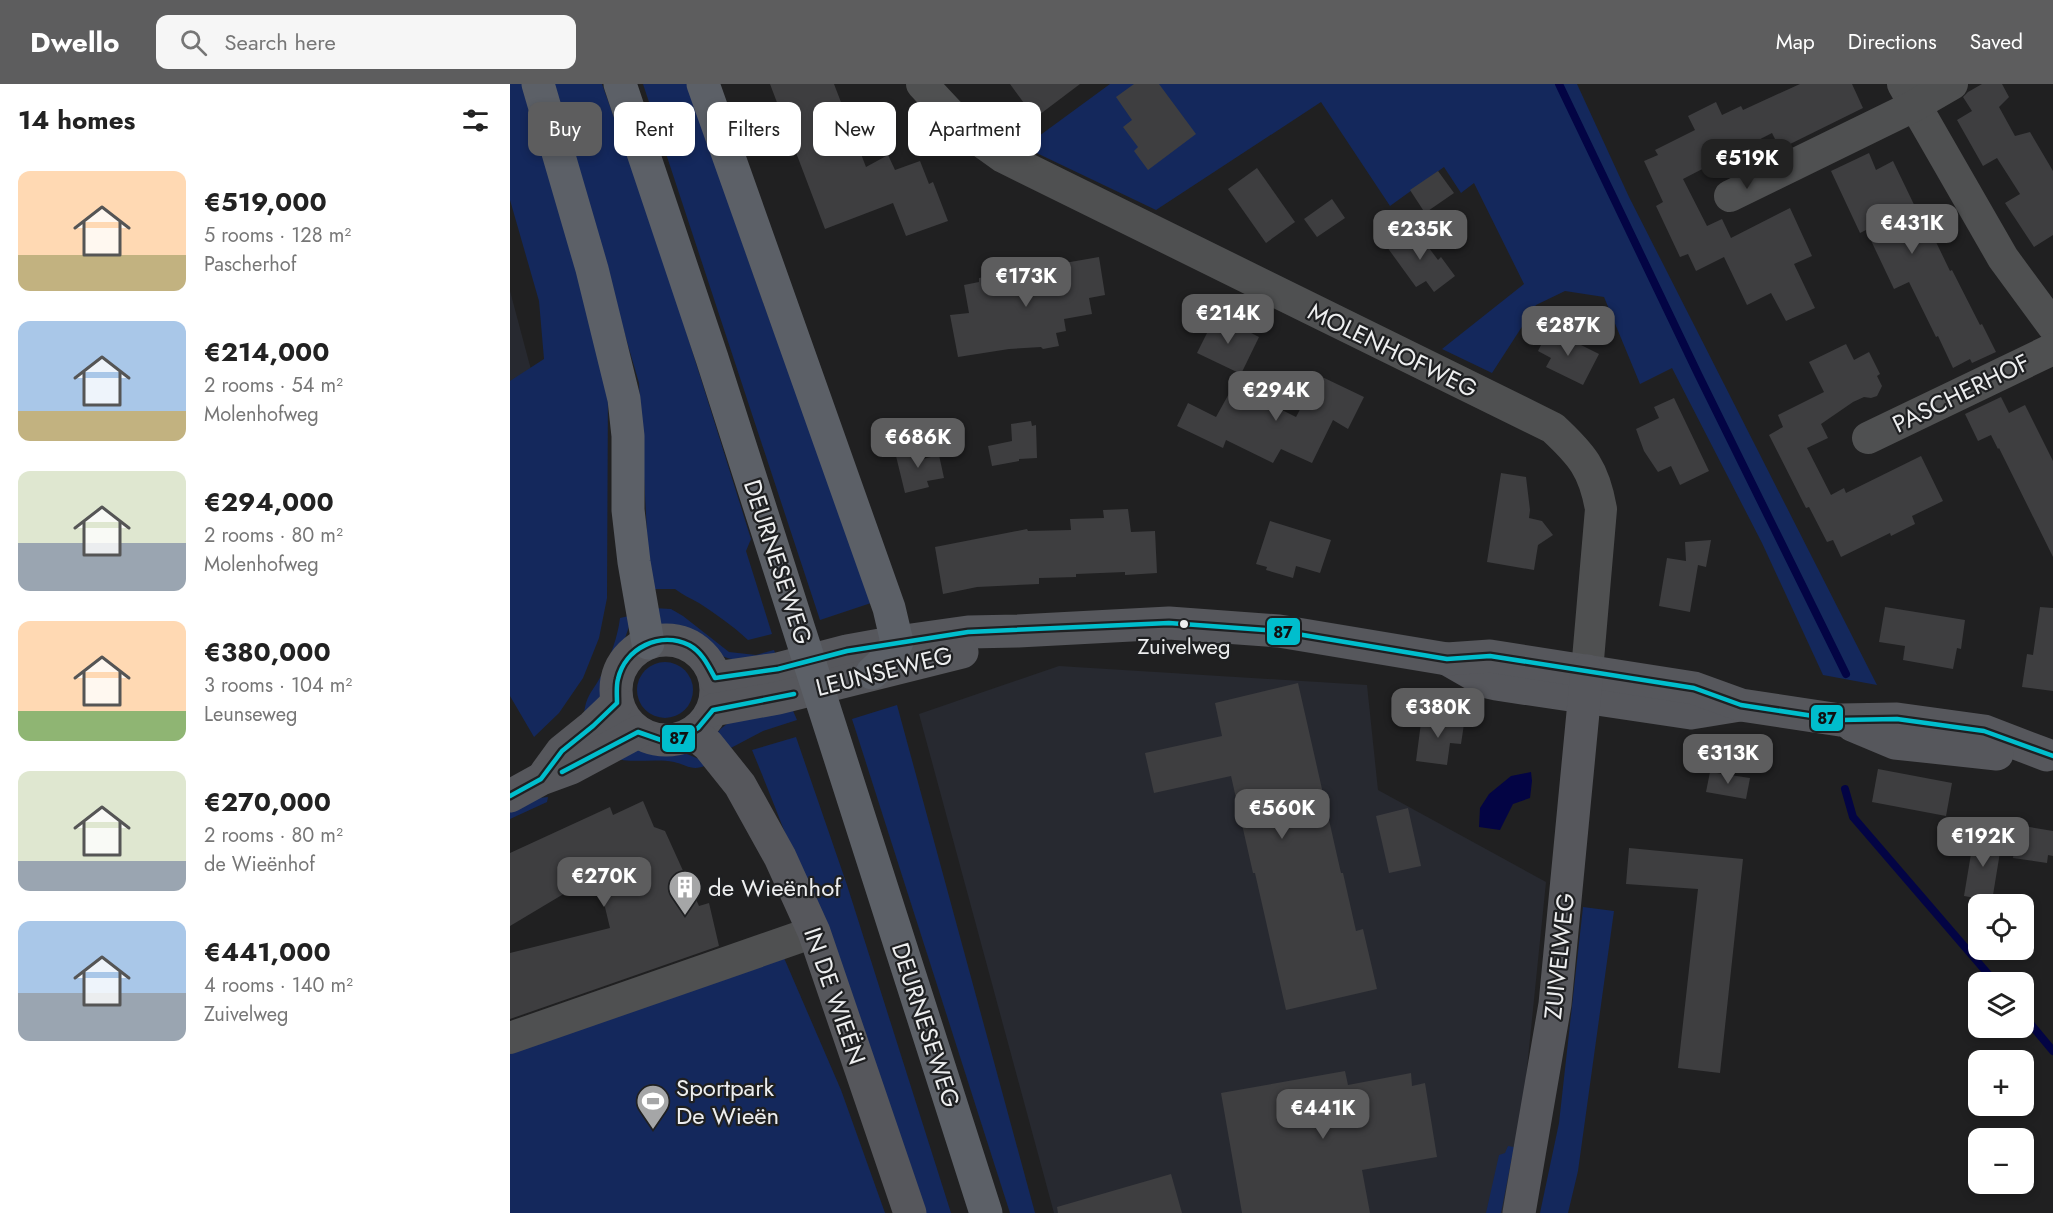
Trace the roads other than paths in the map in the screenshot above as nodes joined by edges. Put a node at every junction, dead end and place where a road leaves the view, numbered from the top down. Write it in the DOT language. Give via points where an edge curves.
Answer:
graph roads {
  1 [pos="538,84"];
  2 [pos="620,84"];
  3 [pos="703,84"];
  4 [pos="922,84"];
  5 [pos="1952,84"];
  6 [pos="1909,95"];
  7 [pos="1730,196"];
  8 [pos="2053,326"];
  9 [pos="2053,349"];
  10 [pos="1868,438"];
  11 [pos="1018,631"];
  12 [pos="897,642"];
  13 [pos="648,643"];
  14 [pos="872,673"];
  15 [pos="715,678"];
  16 [pos="1586,684"];
  17 [pos="617,703"];
  18 [pos="703,722"];
  19 [pos="638,732"];
  20 [pos="2050,755"];
  21 [pos="541,779"];
  22 [pos="510,796"];
  23 [pos="814,932"];
  24 [pos="510,1038"];
  25 [pos="910,1213"];
  26 [pos="986,1213"];
  27 [pos="1519,1213"];
  1 -- 13 [label="main road" via="592,269 624,399 628,510"];
  2 -- 26 [label="main road, DEURNESEWEG" via="712,358"];
  3 -- 12 [label="main road" via="880,580"];
  4 -- 16 [label="street, MOLENHOFWEG" via="964,129 1003,157 1552,428 1588,465 1601,509"];
  5 -- 6 [label="street"];
  6 -- 7 [label="street"];
  6 -- 8 [label="street" via="2003,258"];
  9 -- 10 [label="street, PASCHERHOF"];
  11 -- 12 [label="main road, LEUNSEWEG" via="968,632"];
  11 -- 14 [label="main road, LEUNSEWEG" via="978,648"];
  11 -- 16 [label="main road, LEUNSEWEG" via="1169,623 1279,631 1448,659 1490,656"];
  12 -- 14 [label="main road" via="888,658"];
  12 -- 15 [label="main road, LEUNSEWEG" via="778,669"];
  13 -- 15 [label="main road" via="671,640 692,647 707,660"];
  13 -- 17 [label="main road" via="628,656 621,667 615,691"];
  14 -- 18 [label="main road, LEUNSEWEG"];
  15 -- 18 [label="main road" via="717,694"];
  16 -- 20 [label="main road, LEUNSEWEG" via="1694,688 1741,705 1840,720 1895,743 1982,754"];
  16 -- 27 [label="main road, ZUIVELWEG" via="1555,1004"];
  17 -- 19 [label="main road" via="624,719"];
  17 -- 21 [label="main road" via="562,751"];
  18 -- 19 [label="main road" via="678,740 661,741"];
  18 -- 23 [label="main road, IN DE WIEËN" via="708,745 740,785 780,857"];
  19 -- 21 [label="main road" via="572,768"];
  21 -- 22 [label="main road"];
  23 -- 24 [label="street"];
  23 -- 25 [label="main road, IN DE WIEËN"];
}
